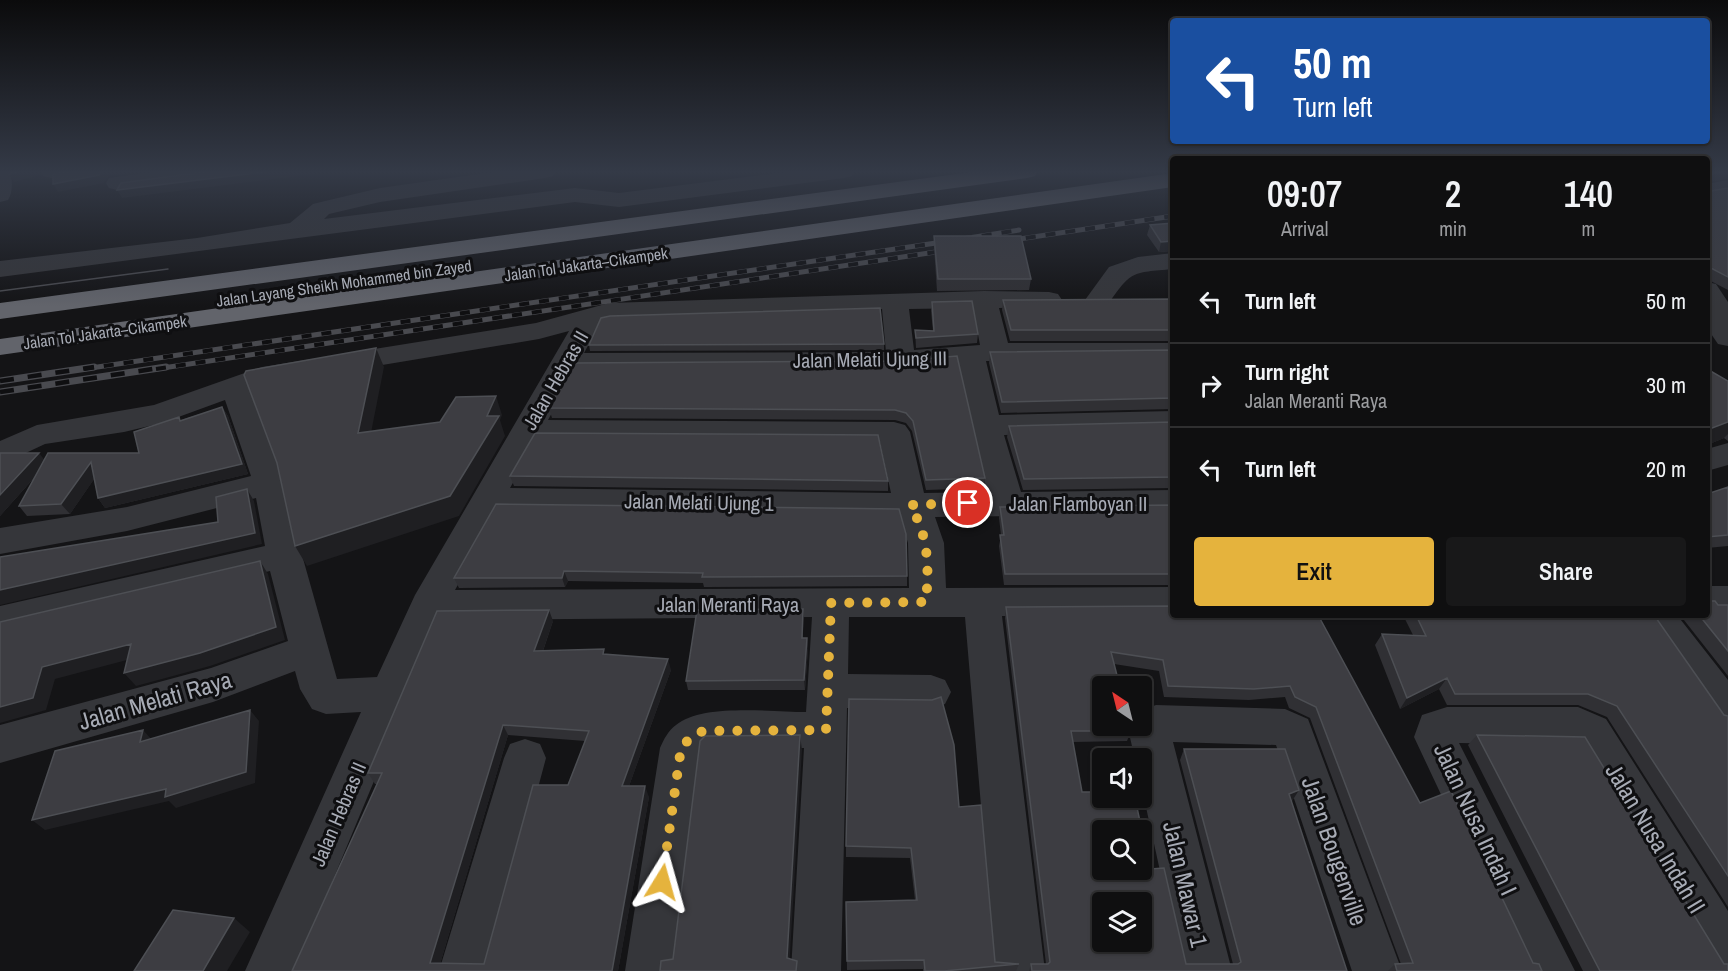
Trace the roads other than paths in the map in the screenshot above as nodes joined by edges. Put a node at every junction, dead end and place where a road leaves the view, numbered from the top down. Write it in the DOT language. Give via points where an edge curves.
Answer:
graph roads {
  1 [pos="312,216"];
  2 [pos="401,216"];
  3 [pos="605,216"];
  4 [pos="695,216"];
  5 [pos="826,216"];
  6 [pos="918,216"];
  7 [pos="297,229"];
  8 [pos="1170,261"];
  9 [pos="0,269"];
  10 [pos="0,295"];
  11 [pos="984,299"];
  12 [pos="1098,300"];
  13 [pos="1130,300"];
  14 [pos="895,301"];
  15 [pos="1710,304"];
  16 [pos="0,311"];
  17 [pos="592,314"];
  18 [pos="0,331"];
  19 [pos="1728,338"];
  20 [pos="0,347"];
  21 [pos="1170,351"];
  22 [pos="984,354"];
  23 [pos="901,360"];
  24 [pos="566,362"];
  25 [pos="234,385"];
  26 [pos="1170,422"];
  27 [pos="986,425"];
  28 [pos="527,430"];
  29 [pos="0,454"];
  30 [pos="1728,454"];
  31 [pos="1710,459"];
  32 [pos="270,483"];
  33 [pos="488,500"];
  34 [pos="1170,502"];
  35 [pos="1007,503"];
  36 [pos="910,505"];
  37 [pos="0,541"];
  38 [pos="284,555"];
  39 [pos="1710,600"];
  40 [pos="1728,600"];
  41 [pos="1170,601"];
  42 [pos="926,602"];
  43 [pos="982,602"];
  44 [pos="831,603"];
  45 [pos="428,605"];
  46 [pos="1658,618"];
  47 [pos="0,621"];
  48 [pos="308,650"];
  49 [pos="931,692"];
  50 [pos="387,693"];
  51 [pos="827,711"];
  52 [pos="1728,711"];
  53 [pos="1152,725"];
  54 [pos="1578,725"];
  55 [pos="1151,736"];
  56 [pos="0,744"];
  57 [pos="525,758"];
  58 [pos="1728,956"];
  59 [pos="270,971"];
  60 [pos="464,971"];
  61 [pos="650,971"];
  62 [pos="816,971"];
  63 [pos="1020,971"];
  64 [pos="1207,971"];
  65 [pos="1377,971"];
  66 [pos="1550,971"];
  1 -- 7 [label="street"];
  2 -- 7 [label="street"];
  3 -- 10 [label="highway"];
  4 -- 16 [label="highway, Jalan Layang Sheikh Mohammed bin Zayed"];
  5 -- 18 [label="highway, Jalan Layang Sheikh Mohammed bin Zayed"];
  6 -- 20 [label="highway, Jalan Tol Jakarta–Cikampek"];
  7 -- 9 [label="street"];
  8 -- 12 [label="street" via="1118,272"];
  11 -- 12 [label="street, Jalan Hebras II"];
  11 -- 14 [label="street, Jalan Hebras II"];
  11 -- 22 [label="street"];
  12 -- 13 [label="street, Jalan Hebras II"];
  14 -- 17 [label="street, Jalan Hebras II"];
  14 -- 23 [label="street"];
  15 -- 19 [label="street"];
  17 -- 24 [label="street, Jalan Hebras II"];
  17 -- 25 [label="street" via="539,331 262,376"];
  21 -- 22 [label="street, Jalan Melati Ujung III"];
  22 -- 23 [label="street, Jalan Melati Ujung III"];
  22 -- 27 [label="street"];
  23 -- 24 [label="street, Jalan Melati Ujung III"];
  24 -- 28 [label="street, Jalan Hebras II"];
  25 -- 29 [label="street" via="162,413 38,435"];
  25 -- 32 [label="street"];
  26 -- 27 [label="street"];
  27 -- 35 [label="street"];
  28 -- 33 [label="street, Jalan Hebras II"];
  28 -- 36 [label="street" via="894,432"];
  30 -- 31 [label="street"];
  32 -- 37 [label="street" via="127,519"];
  32 -- 38 [label="street"];
  33 -- 36 [label="street, Jalan Melati Ujung 1"];
  33 -- 45 [label="street, Jalan Hebras II"];
  34 -- 35 [label="street, Jalan Flamboyan II"];
  35 -- 36 [label="street, Jalan Flamboyan II"];
  36 -- 42 [label="street" via="921,523 926,543"];
  38 -- 47 [label="street"];
  38 -- 48 [label="street"];
  39 -- 40 [label="street"];
  41 -- 43 [label="street, Jalan Meranti Raya"];
  42 -- 43 [label="street, Jalan Meranti Raya"];
  42 -- 44 [label="street, Jalan Meranti Raya"];
  43 -- 63 [label="street"];
  44 -- 45 [label="street, Jalan Meranti Raya"];
  44 -- 51 [label="street"];
  45 -- 50 [label="street, Jalan Hebras II"];
  46 -- 52 [label="street"];
  48 -- 50 [label="street" via="326,697"];
  48 -- 56 [label="street, Jalan Melati Raya" via="213,685"];
  49 -- 51 [label="street"];
  50 -- 59 [label="street, Jalan Hebras II"];
  51 -- 61 [label="street" via="703,731 681,748"];
  51 -- 62 [label="street"];
  53 -- 65 [label="street, Jalan Bougenville" via="1285,727 1293,732"];
  54 -- 58 [label="street, Jalan Nusa Indah II" via="1591,732"];
  54 -- 66 [label="street, Jalan Nusa Indah I" via="1447,725 1437,728 1435,737"];
  55 -- 64 [label="street, Jalan Mawar 1"];
  57 -- 60 [label="street"];
}
